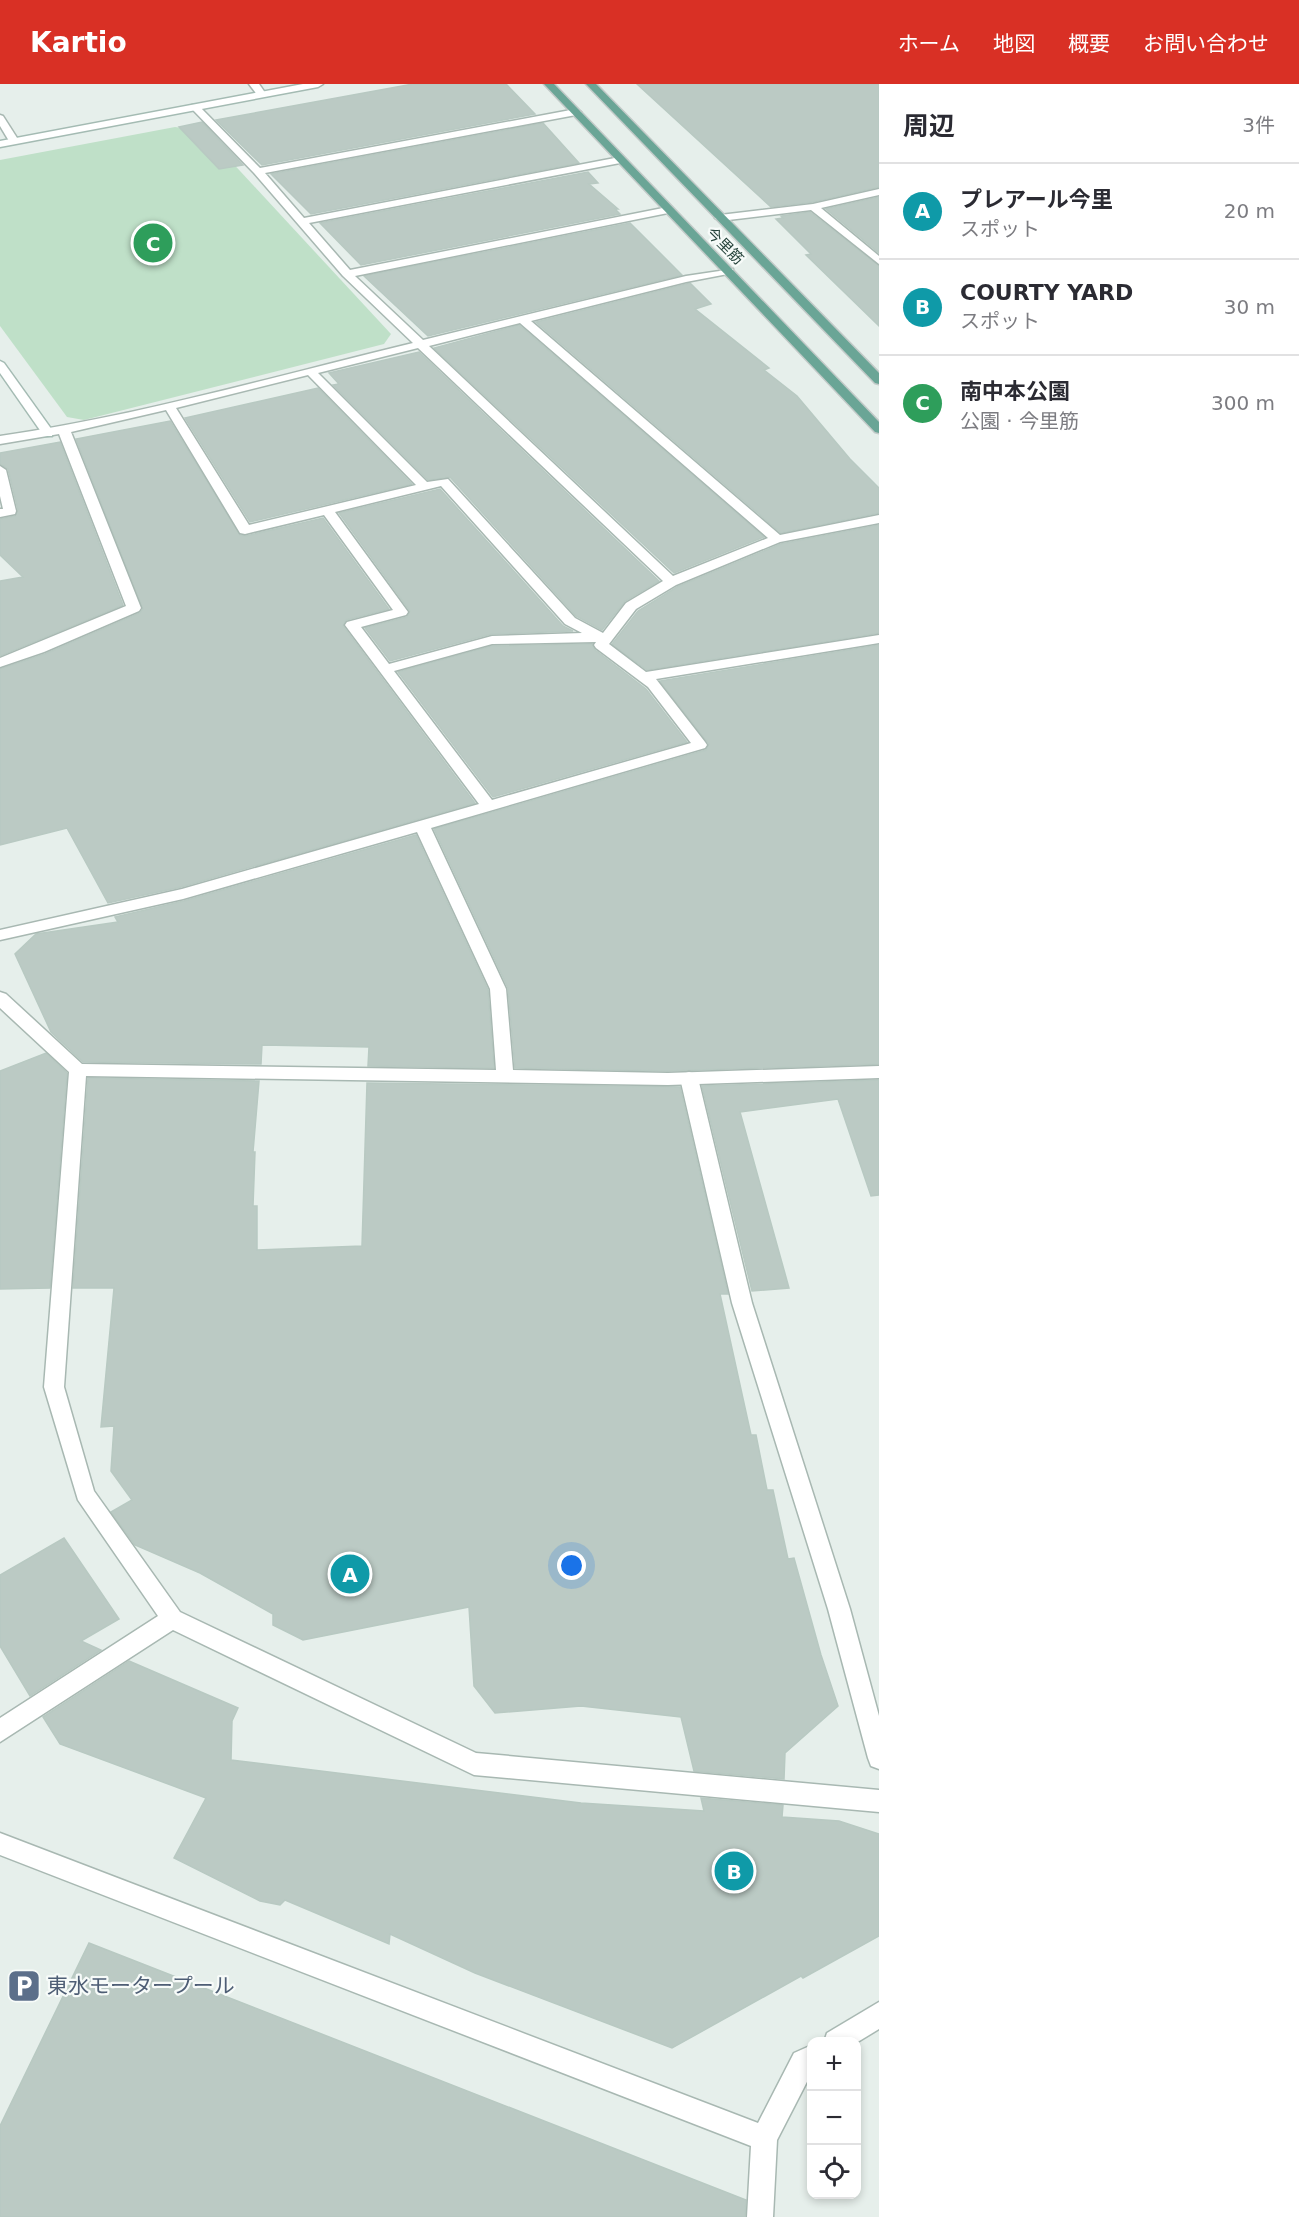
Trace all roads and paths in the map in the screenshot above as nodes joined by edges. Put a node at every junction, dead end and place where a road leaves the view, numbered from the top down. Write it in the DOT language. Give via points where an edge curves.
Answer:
graph roads {
  1 [pos="254,84"];
  2 [pos="318,84"];
  3 [pos="549,84"];
  4 [pos="591,84"];
  5 [pos="261,94"];
  6 [pos="195,107"];
  7 [pos="576,112"];
  8 [pos="0,118"];
  9 [pos="14,141"];
  10 [pos="0,144"];
  11 [pos="620,160"];
  12 [pos="258,171"];
  13 [pos="879,192"];
  14 [pos="813,207"];
  15 [pos="668,210"];
  16 [pos="720,218"];
  17 [pos="300,222"];
  18 [pos="879,261"];
  19 [pos="729,271"];
  20 [pos="347,274"];
  21 [pos="523,320"];
  22 [pos="419,344"];
  23 [pos="0,364"];
  24 [pos="310,371"];
  25 [pos="879,380"];
  26 [pos="169,406"];
  27 [pos="879,429"];
  28 [pos="64,430"];
  29 [pos="48,433"];
  30 [pos="0,441"];
  31 [pos="0,470"];
  32 [pos="424,486"];
  33 [pos="327,510"];
  34 [pos="0,513"];
  35 [pos="879,519"];
  36 [pos="777,539"];
  37 [pos="671,582"];
  38 [pos="602,639"];
  39 [pos="879,639"];
  40 [pos="0,663"];
  41 [pos="385,669"];
  42 [pos="644,677"];
  43 [pos="488,805"];
  44 [pos="422,825"];
  45 [pos="0,935"];
  46 [pos="2,1004"];
  47 [pos="78,1070"];
  48 [pos="879,1072"];
  49 [pos="505,1076"];
  50 [pos="689,1078"];
  51 [pos="172,1619"];
  52 [pos="0,1731"];
  53 [pos="879,1758"];
  54 [pos="879,1801"];
  55 [pos="0,1844"];
  56 [pos="879,2014"];
  57 [pos="844,2037"];
  58 [pos="807,2060"];
  59 [pos="764,2138"];
  60 [pos="760,2217"];
  1 -- 5 [label="street"];
  2 -- 5 [label="street"];
  3 -- 7 [label="main road, 今里筋"];
  4 -- 16 [label="main road, 今里筋"];
  5 -- 6 [label="street"];
  6 -- 9 [label="street"];
  6 -- 12 [label="street"];
  7 -- 11 [label="main road, 今里筋"];
  7 -- 12 [label="street"];
  8 -- 9 [label="street"];
  9 -- 10 [label="street"];
  11 -- 15 [label="main road, 今里筋"];
  11 -- 17 [label="street"];
  12 -- 17 [label="street"];
  13 -- 14 [label="street"];
  14 -- 16 [label="street"];
  14 -- 18 [label="street"];
  15 -- 19 [label="main road, 今里筋"];
  15 -- 20 [label="street"];
  16 -- 25 [label="main road, 今里筋"];
  17 -- 20 [label="street"];
  19 -- 21 [label="street"];
  19 -- 27 [label="main road, 今里筋"];
  20 -- 22 [label="street"];
  21 -- 22 [label="street"];
  21 -- 36 [label="street"];
  22 -- 24 [label="street"];
  22 -- 37 [label="street"];
  23 -- 29 [label="street"];
  24 -- 26 [label="street"];
  24 -- 32 [label="street"];
  26 -- 28 [label="street"];
  26 -- 33 [label="street" via="245,530"];
  28 -- 29 [label="street"];
  28 -- 40 [label="street" via="134,608"];
  29 -- 30 [label="street"];
  31 -- 34 [label="street" via="10,511"];
  32 -- 33 [label="street"];
  32 -- 38 [label="street" via="444,482 570,621"];
  33 -- 41 [label="street" via="401,612 352,625"];
  35 -- 36 [label="street"];
  36 -- 37 [label="street"];
  37 -- 38 [label="street" via="631,606"];
  38 -- 41 [label="street" via="492,640"];
  38 -- 42 [label="street" via="601,645"];
  39 -- 42 [label="street"];
  41 -- 43 [label="street"];
  42 -- 43 [label="street" via="700,745"];
  43 -- 44 [label="street"];
  44 -- 45 [label="street" via="183,894"];
  44 -- 49 [label="street" via="498,989"];
  46 -- 47 [label="street"];
  47 -- 49 [label="street"];
  47 -- 51 [label="street" via="54,1387 85,1494"];
  48 -- 50 [label="street"];
  49 -- 50 [label="street"];
  50 -- 53 [label="street" via="742,1303 839,1609"];
  51 -- 52 [label="street"];
  51 -- 54 [label="street" via="474,1764"];
  55 -- 59 [label="street"];
  56 -- 57 [label="street"];
  58 -- 59 [label="street"];
  59 -- 60 [label="street"];
}
